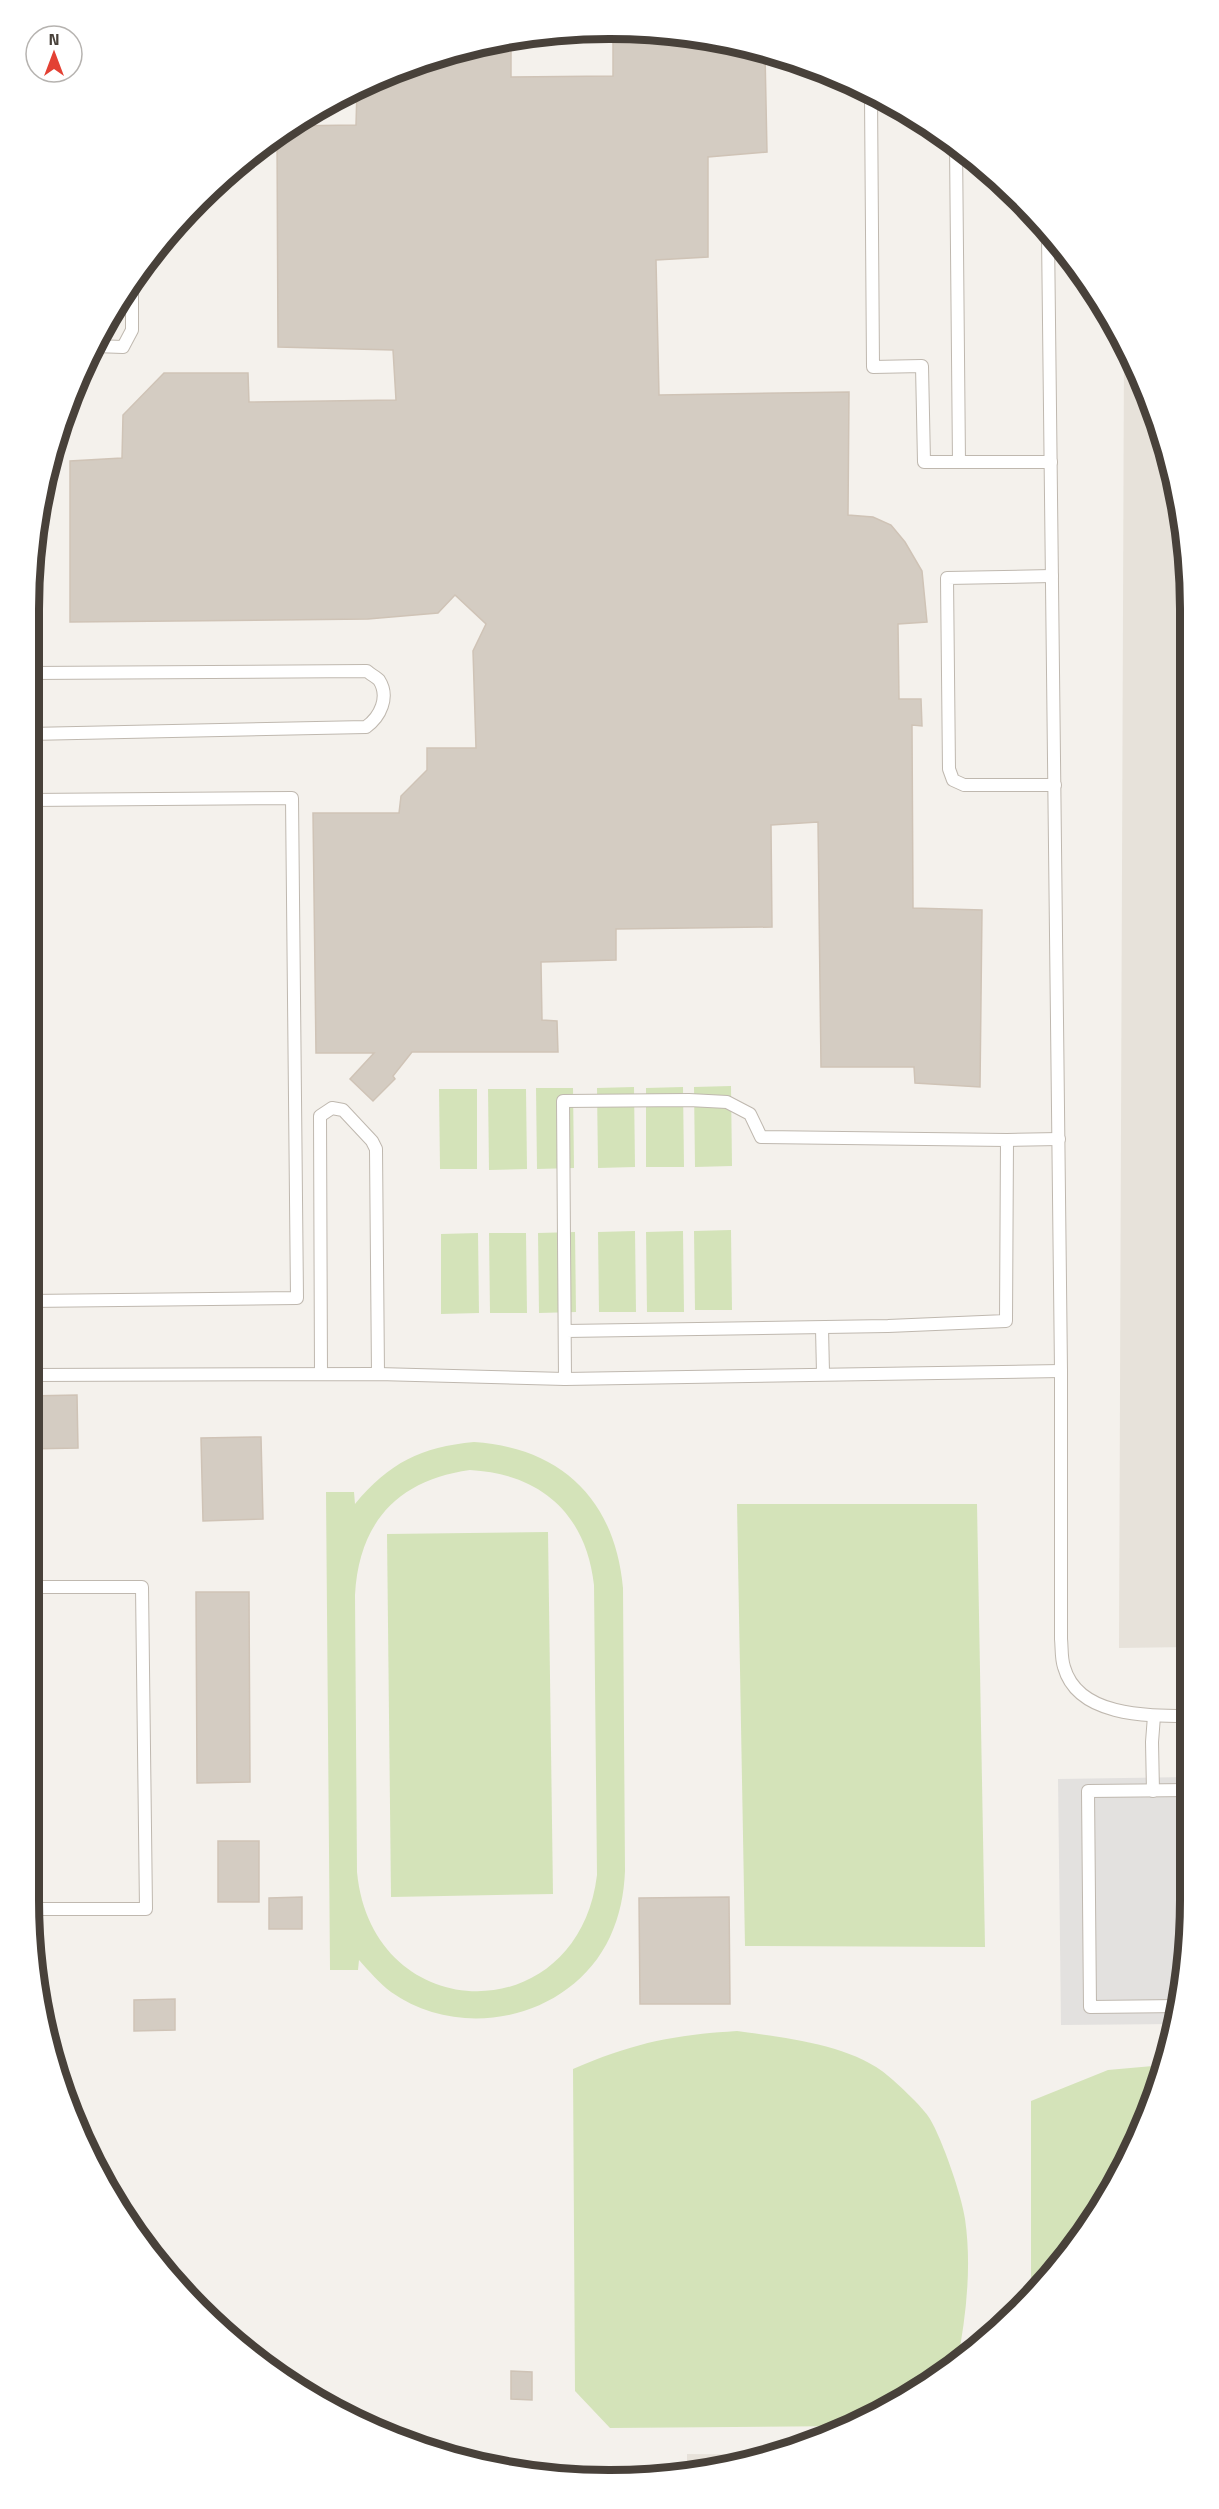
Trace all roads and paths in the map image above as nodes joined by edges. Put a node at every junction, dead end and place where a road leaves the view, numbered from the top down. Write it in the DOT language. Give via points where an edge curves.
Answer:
graph roads {
  1 [pos="871,103"];
  2 [pos="956,156"];
  3 [pos="1048,245"];
  4 [pos="132,298"];
  5 [pos="104,346"];
  6 [pos="959,462"];
  7 [pos="1051,462"];
  8 [pos="1052,576"];
  9 [pos="39,674"];
  10 [pos="39,734"];
  11 [pos="1054,785"];
  12 [pos="39,800"];
  13 [pos="1059,1139"];
  14 [pos="1007,1140"];
  15 [pos="39,1301"];
  16 [pos="822,1328"];
  17 [pos="566,1331"];
  18 [pos="1061,1371"];
  19 [pos="823,1373"];
  20 [pos="321,1374"];
  21 [pos="378,1374"];
  22 [pos="39,1375"];
  23 [pos="566,1379"];
  24 [pos="39,1587"];
  25 [pos="1154,1716"];
  26 [pos="1180,1716"];
  27 [pos="1180,1790"];
  28 [pos="1153,1791"];
  29 [pos="39,1909"];
  30 [pos="1170,2006"];
  1 -- 6 [label="lane" via="873,368 922,366 924,462"];
  2 -- 6 [label="lane"];
  3 -- 7 [label="lane"];
  4 -- 5 [label="lane" via="132,330 128,339 123,346"];
  6 -- 7 [label="lane"];
  7 -- 8 [label="lane"];
  8 -- 11 [label="lane"];
  8 -- 11 [label="lane" via="947,578 949,769 953,780 964,785"];
  9 -- 10 [label="lane" via="367,671 379,680 383,708 376,721 366,728"];
  11 -- 13 [label="lane"];
  12 -- 15 [label="lane" via="292,798 297,1298"];
  13 -- 14 [label="lane"];
  13 -- 18 [label="lane"];
  14 -- 16 [label="lane" via="1006,1321"];
  14 -- 17 [label="lane" via="761,1137 750,1114 727,1102 563,1101"];
  16 -- 17 [label="lane"];
  16 -- 19 [label="lane"];
  17 -- 23 [label="lane"];
  18 -- 19 [label="lane"];
  18 -- 25 [label="lane" via="1060,1639 1064,1668 1076,1690 1089,1700"];
  19 -- 23 [label="lane"];
  20 -- 21 [label="lane"];
  20 -- 21 [label="lane" via="320,1116 332,1108 343,1110 376,1149"];
  20 -- 22 [label="lane"];
  21 -- 23 [label="lane"];
  24 -- 29 [label="lane" via="142,1587 146,1909"];
  25 -- 26 [label="lane"];
  25 -- 28 [label="lane"];
  27 -- 28 [label="lane"];
  28 -- 30 [label="lane" via="1088,1791 1090,2007"];
}
